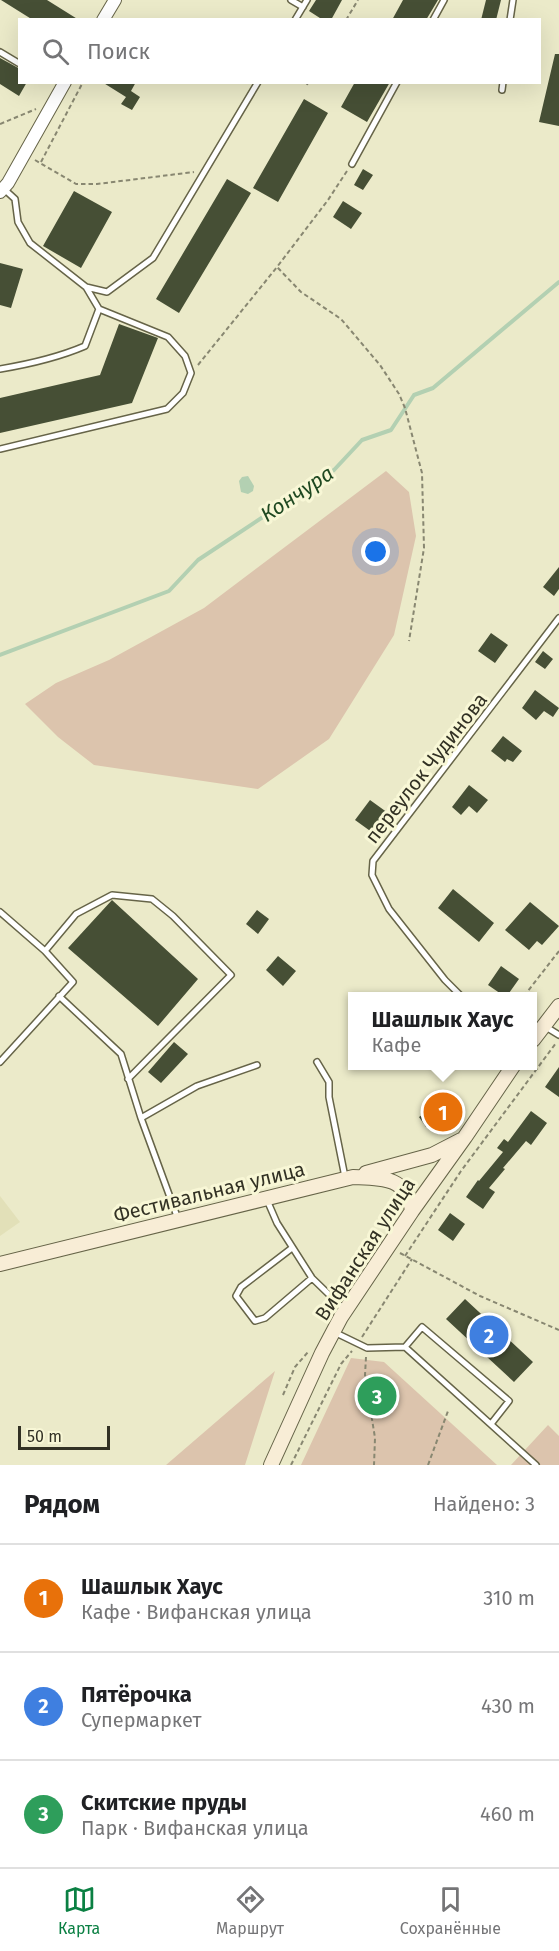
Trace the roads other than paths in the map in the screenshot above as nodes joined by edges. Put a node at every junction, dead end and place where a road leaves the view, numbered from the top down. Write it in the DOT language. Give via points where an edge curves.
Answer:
graph roads {
  1 [pos="115,0"];
  2 [pos="291,0"];
  3 [pos="307,0"];
  4 [pos="444,0"];
  5 [pos="513,0"];
  6 [pos="303,7"];
  7 [pos="104,18"];
  8 [pos="296,18"];
  9 [pos="434,18"];
  10 [pos="510,18"];
  11 [pos="0,52"];
  12 [pos="18,63"];
  13 [pos="257,84"];
  14 [pos="397,84"];
  15 [pos="503,84"];
  16 [pos="61,85"];
  17 [pos="502,90"];
  18 [pos="352,164"];
  19 [pos="2,190"];
  20 [pos="86,287"];
  21 [pos="99,309"];
  22 [pos="0,369"];
  23 [pos="0,449"];
  24 [pos="559,618"];
  25 [pos="0,912"];
  26 [pos="45,951"];
  27 [pos="457,992"];
  28 [pos="59,996"];
  29 [pos="559,1006"];
  30 [pos="544,1026"];
  31 [pos="537,1035"];
  32 [pos="559,1037"];
  33 [pos="0,1062"];
  34 [pos="317,1062"];
  35 [pos="258,1065"];
  36 [pos="510,1070"];
  37 [pos="128,1079"];
  38 [pos="141,1119"];
  39 [pos="465,1137"];
  40 [pos="349,1178"];
  41 [pos="267,1200"];
  42 [pos="412,1211"];
  43 [pos="179,1220"];
  44 [pos="292,1248"];
  45 [pos="0,1264"];
  46 [pos="312,1278"];
  47 [pos="346,1311"];
  48 [pos="333,1332"];
  49 [pos="405,1347"];
  50 [pos="491,1425"];
  51 [pos="271,1465"];
  52 [pos="536,1465"];
  1 -- 7 [label="street"];
  2 -- 6 [label="lane"];
  3 -- 6 [label="lane"];
  4 -- 9 [label="lane"];
  5 -- 10 [label="lane"];
  6 -- 8 [label="lane"];
  11 -- 12 [label="lane"];
  13 -- 20 [label="lane" via="153,258 107,292"];
  14 -- 18 [label="lane"];
  15 -- 17 [label="lane"];
  16 -- 19 [label="street"];
  19 -- 20 [label="lane" via="15,199 18,222 30,243"];
  20 -- 21 [label="lane"];
  21 -- 22 [label="lane" via="85,346 62,356"];
  21 -- 23 [label="lane" via="168,337 184,356 191,373 183,393 167,409"];
  24 -- 27 [label="lane, переулок Чудинова" via="374,861 372,875 389,909"];
  25 -- 26 [label="lane"];
  26 -- 28 [label="lane" via="73,982"];
  26 -- 37 [label="lane" via="76,915 112,896 152,899 231,975"];
  28 -- 33 [label="lane"];
  28 -- 37 [label="lane" via="121,1054"];
  29 -- 30 [label="main road"];
  30 -- 31 [label="main road"];
  30 -- 32 [label="lane"];
  34 -- 40 [label="lane" via="329,1082 329,1097"];
  35 -- 38 [label="lane" via="198,1086"];
  36 -- 39 [label="main road, Вифанская улица"];
  37 -- 38 [label="lane"];
  38 -- 43 [label="lane"];
  39 -- 40 [label="main road" via="432,1155"];
  39 -- 42 [label="main road, Вифанская улица"];
  40 -- 41 [label="main road, Фестивальная улица"];
  40 -- 42 [label="main road, Фестивальная улица" via="384,1178 399,1185 410,1197"];
  41 -- 43 [label="main road, Фестивальная улица"];
  41 -- 44 [label="lane"];
  42 -- 47 [label="main road, Вифанская улица"];
  43 -- 45 [label="main road, Фестивальная улица"];
  44 -- 46 [label="lane"];
  44 -- 46 [label="lane" via="236,1296 255,1321 265,1318"];
  46 -- 47 [label="lane"];
  47 -- 48 [label="main road, Вифанская улица"];
  48 -- 49 [label="lane" via="367,1348"];
  48 -- 51 [label="main road, Вифанская улица"];
  49 -- 50 [label="lane"];
  49 -- 50 [label="lane" via="422,1327 509,1401"];
  50 -- 52 [label="lane"];
}
